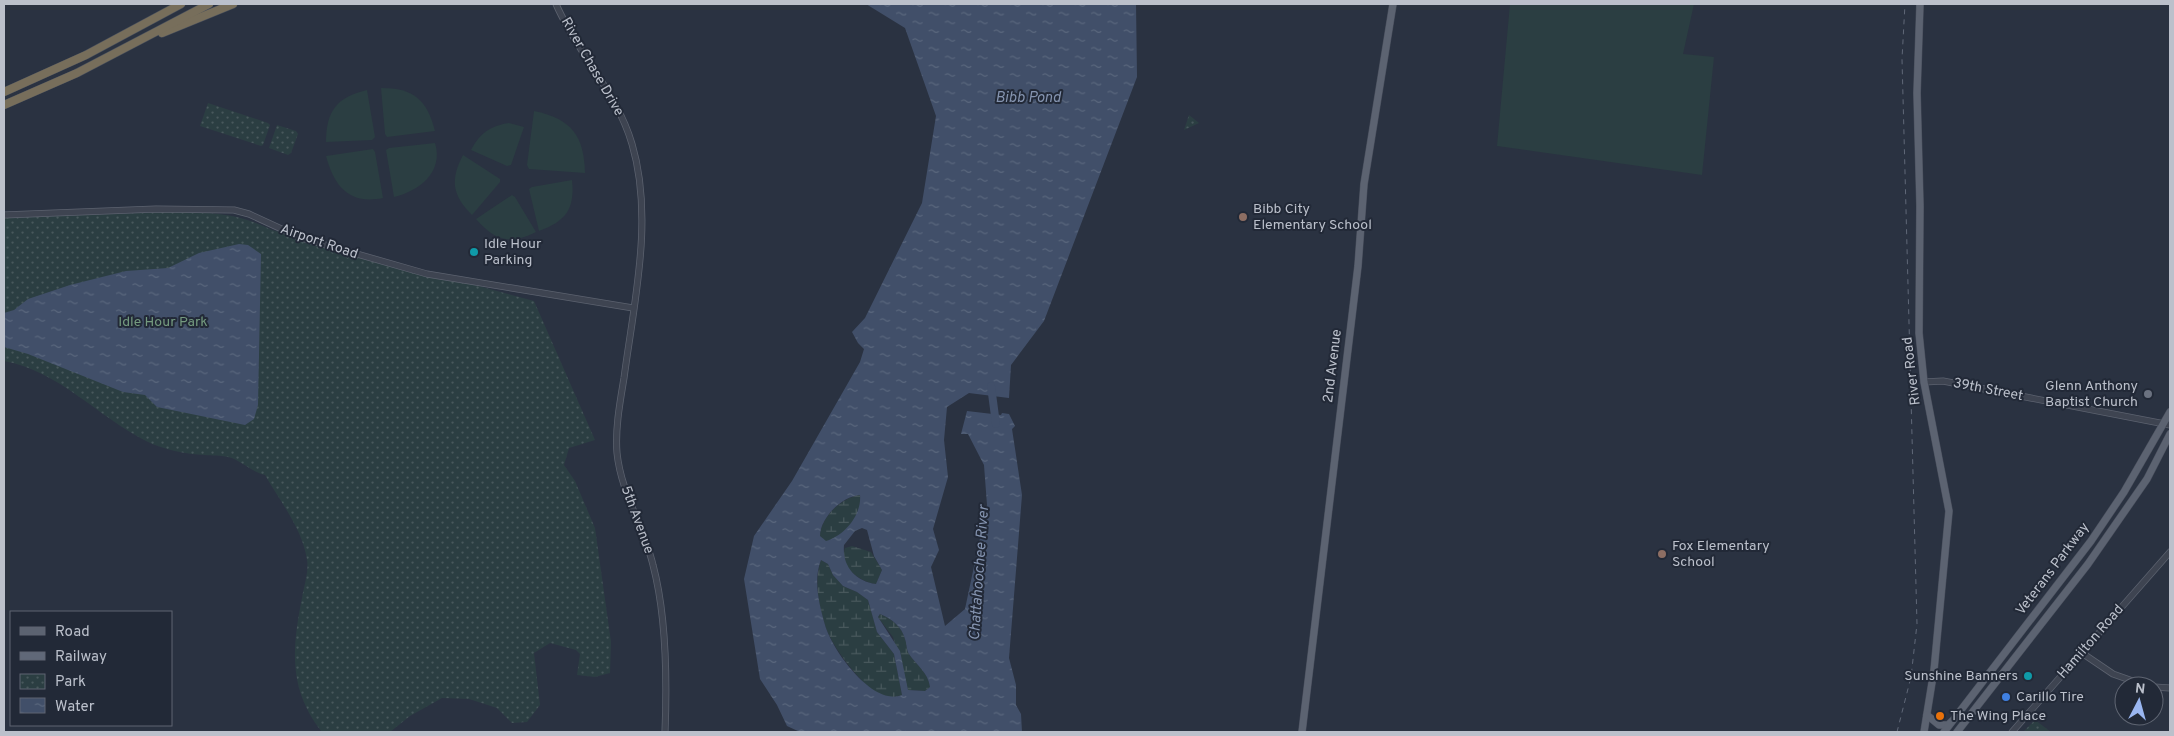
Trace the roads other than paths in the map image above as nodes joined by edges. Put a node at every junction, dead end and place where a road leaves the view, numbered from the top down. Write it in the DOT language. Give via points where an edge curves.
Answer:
graph roads {
  1 [pos="181,4"];
  2 [pos="209,4"];
  3 [pos="233,4"];
  4 [pos="556,4"];
  5 [pos="1392,4"];
  6 [pos="1920,4"];
  7 [pos="143,39"];
  8 [pos="4,92"];
  9 [pos="4,105"];
  10 [pos="4,215"];
  11 [pos="633,308"];
  12 [pos="1924,382"];
  13 [pos="2170,412"];
  14 [pos="2167,424"];
  15 [pos="2170,434"];
  16 [pos="2170,552"];
  17 [pos="2082,653"];
  18 [pos="2119,676"];
  19 [pos="1927,715"];
  20 [pos="1954,720"];
  21 [pos="665,732"];
  22 [pos="1302,732"];
  23 [pos="1924,732"];
  24 [pos="1944,732"];
  25 [pos="1956,732"];
  26 [pos="2012,732"];
  1 -- 8 [label="highway" via="86,55"];
  2 -- 7 [label="highway"];
  3 -- 7 [label="highway"];
  4 -- 11 [label="street, River Chase Drive" via="617,107 640,173 642,236"];
  5 -- 22 [label="main road, 2nd Avenue" via="1364,184 1358,266"];
  6 -- 12 [label="main road, River Road" via="1917,93 1919,333"];
  7 -- 9 [label="highway"];
  10 -- 11 [label="street, Airport Road" via="156,209 234,210 301,238 427,274"];
  11 -- 21 [label="street, 5th Avenue" via="618,417 617,449 622,480 646,538 654,568 662,630"];
  12 -- 14 [label="street, 39th Street" via="1943,381"];
  12 -- 19 [label="main road, River Road" via="1949,511"];
  13 -- 14 [label="main road, Veterans Parkway"];
  14 -- 20 [label="main road, Veterans Parkway" via="2091,541"];
  15 -- 25 [label="main road, Veterans Parkway" via="2146,479 2088,564"];
  16 -- 17 [label="street, Hamilton Road"];
  17 -- 18 [label="street"];
  17 -- 26 [label="street, Hamilton Road"];
  19 -- 20 [label="main road" via="1939,725 1948,725"];
  19 -- 23 [label="main road, River Road"];
  20 -- 24 [label="main road, Veterans Parkway"];
}
